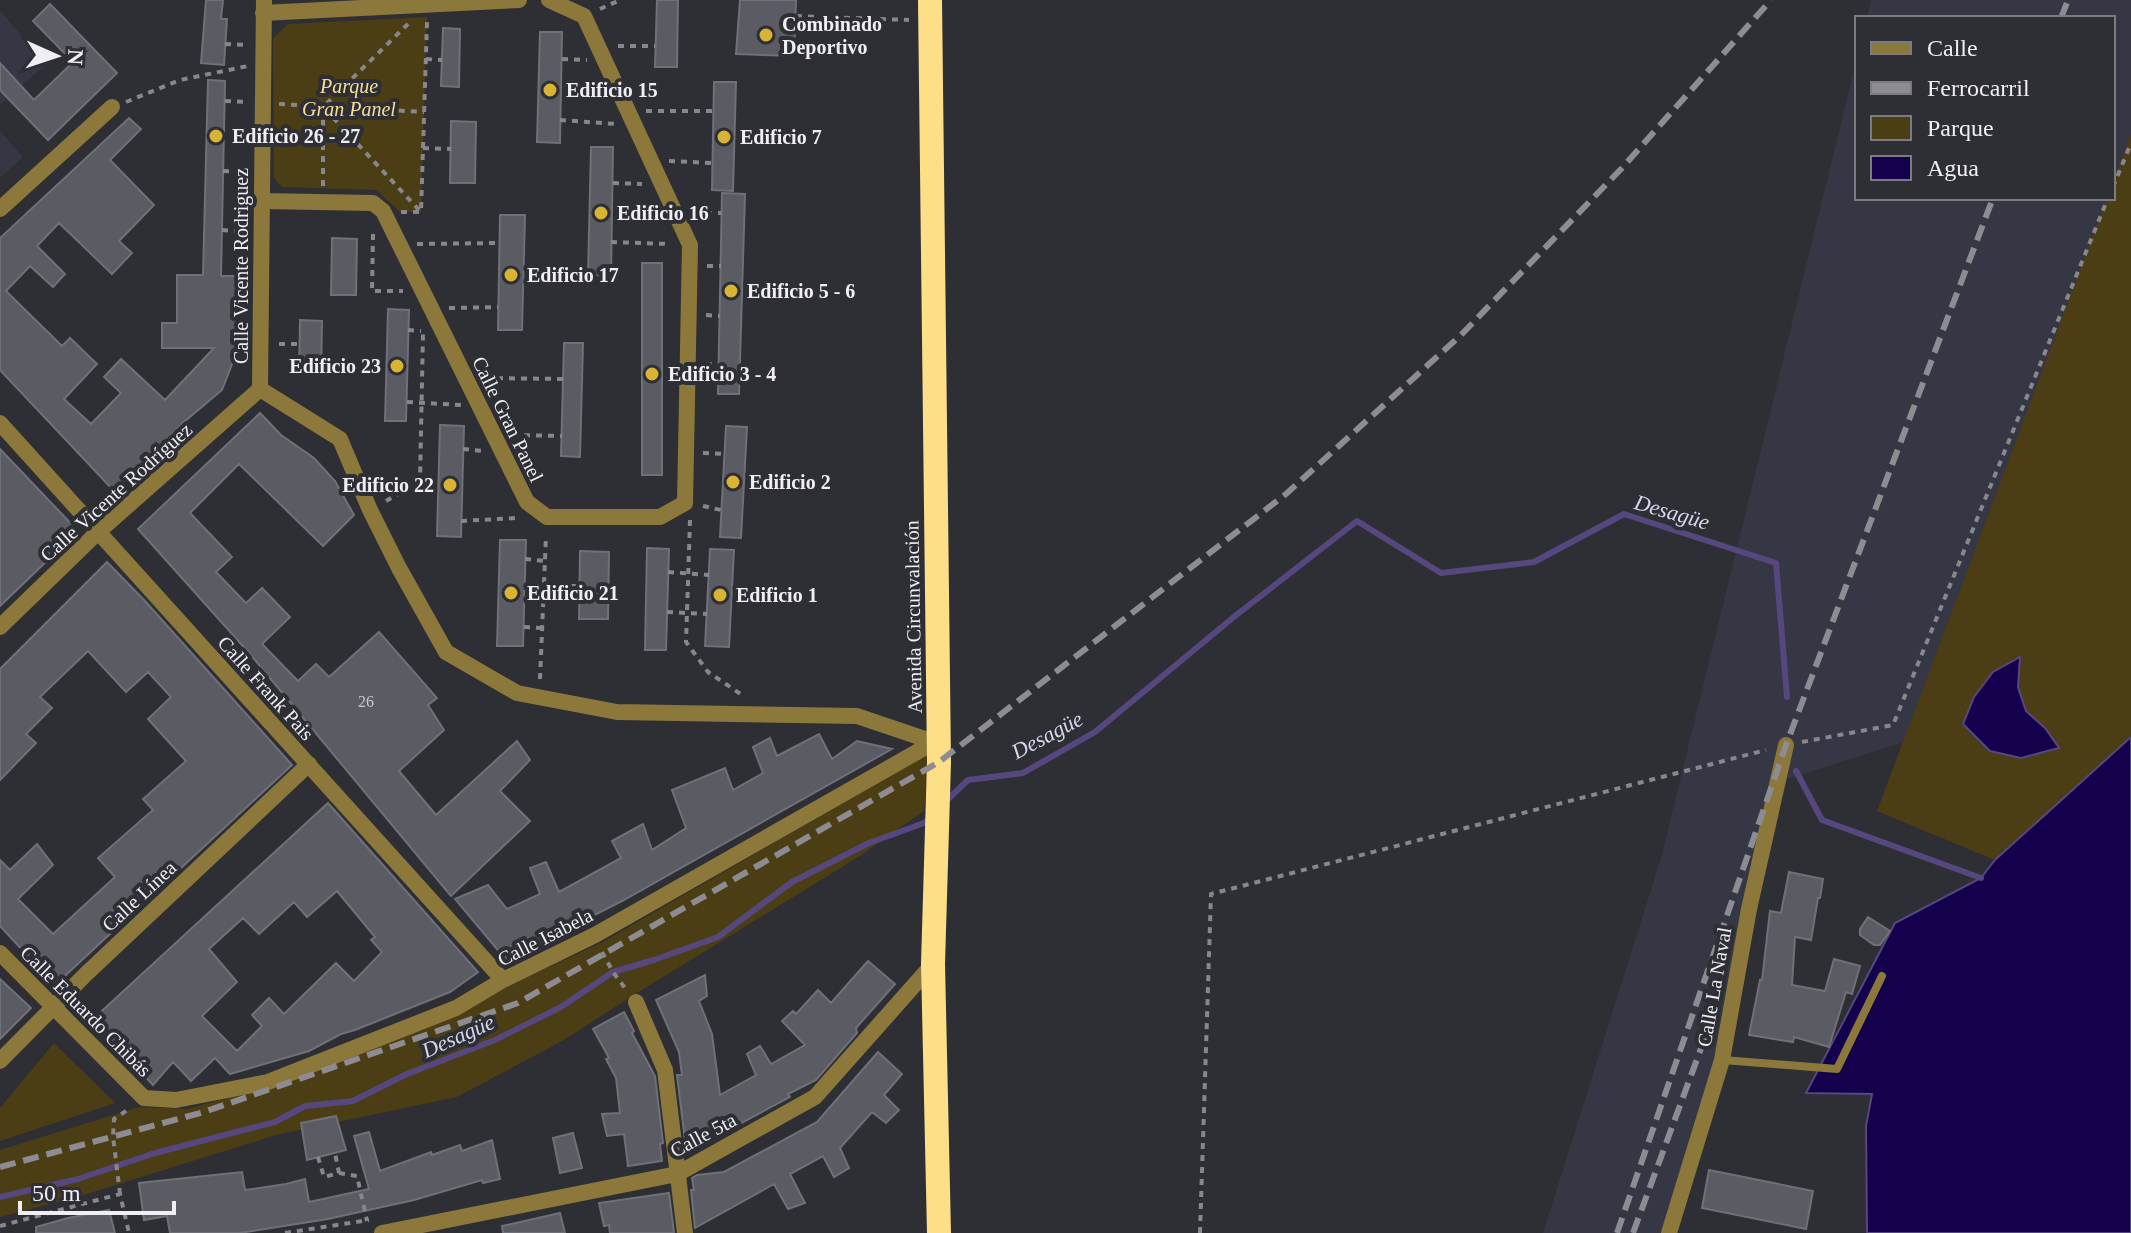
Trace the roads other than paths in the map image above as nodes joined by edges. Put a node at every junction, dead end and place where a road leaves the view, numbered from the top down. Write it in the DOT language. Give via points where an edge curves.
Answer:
graph roads {
  1 [pos="519,0"];
  2 [pos="549,0"];
  3 [pos="264,6"];
  4 [pos="931,10"];
  5 [pos="112,107"];
  6 [pos="262,201"];
  7 [pos="0,209"];
  8 [pos="260,389"];
  9 [pos="0,423"];
  10 [pos="98,532"];
  11 [pos="0,627"];
  12 [pos="936,741"];
  13 [pos="1786,745"];
  14 [pos="309,764"];
  15 [pos="0,953"];
  16 [pos="933,964"];
  17 [pos="1882,976"];
  18 [pos="503,980"];
  19 [pos="636,1002"];
  20 [pos="52,1007"];
  21 [pos="1722,1060"];
  22 [pos="0,1061"];
  23 [pos="144,1098"];
  24 [pos="677,1174"];
  25 [pos="386,1229"];
  26 [pos="685,1233"];
  27 [pos="939,1233"];
  28 [pos="1669,1233"];
  1 -- 3 [label="street"];
  2 -- 6 [label="street, Calle Gran Panel" via="584,16 690,245 685,503 660,517 547,517 527,502 378,207"];
  3 -- 6 [label="street, Calle Vicente Rodriguez"];
  4 -- 12 [label="highway, Avenida Circunvalación"];
  5 -- 7 [label="street"];
  6 -- 8 [label="street, Calle Vicente Rodriguez"];
  8 -- 10 [label="street, Calle Vicente Rodríguez"];
  8 -- 12 [label="street" via="340,439 370,510 446,652 517,693 617,712 857,716"];
  9 -- 10 [label="street, Calle Frank Pais"];
  10 -- 11 [label="street, Calle Vicente Rodríguez"];
  10 -- 14 [label="street, Calle Frank Pais"];
  12 -- 16 [label="highway, Avenida Circunvalación"];
  12 -- 18 [label="street, Calle Isabela" via="595,935"];
  13 -- 21 [label="street, Calle La Naval"];
  14 -- 18 [label="street, Calle Frank Pais"];
  14 -- 20 [label="street, Calle Línea"];
  15 -- 20 [label="street, Calle Eduardo Chibás"];
  16 -- 24 [label="street, Calle 5ta" via="815,1097"];
  16 -- 27 [label="highway, Avenida Circunvalación"];
  17 -- 21 [label="lane" via="1837,1069"];
  18 -- 23 [label="street, Calle Isabela" via="456,1008 268,1082 176,1100"];
  19 -- 24 [label="street" via="665,1070"];
  20 -- 22 [label="street, Calle Línea"];
  20 -- 23 [label="street, Calle Eduardo Chibás"];
  21 -- 28 [label="street, Calle La Naval"];
  24 -- 25 [label="street, Calle 5ta"];
  24 -- 26 [label="street"];
}
